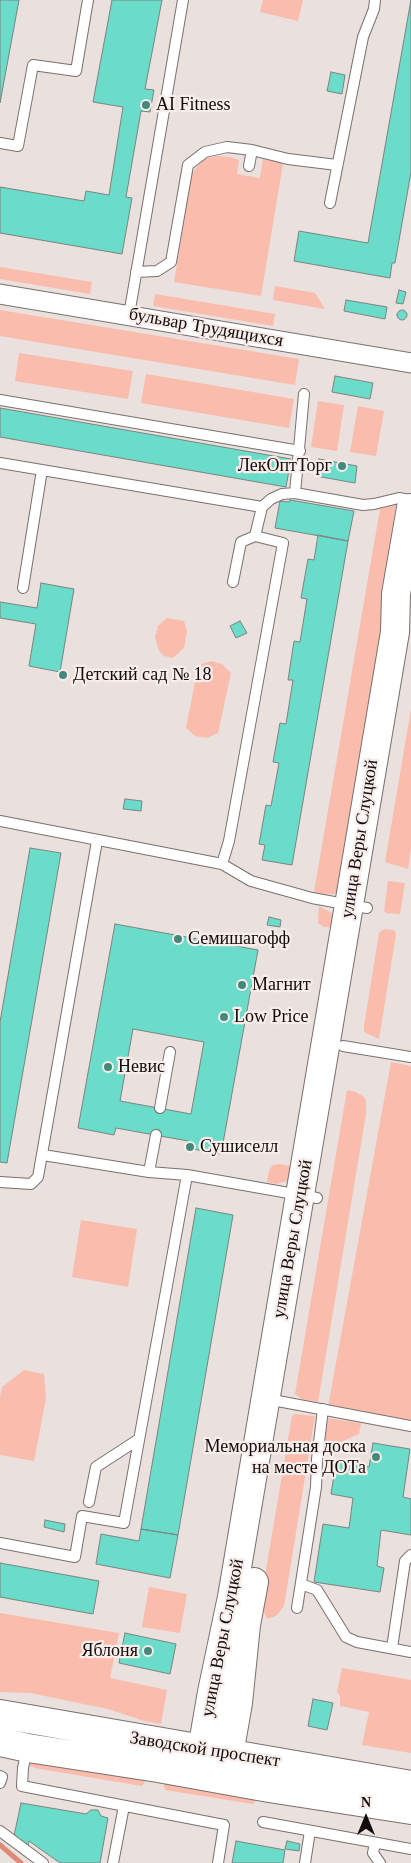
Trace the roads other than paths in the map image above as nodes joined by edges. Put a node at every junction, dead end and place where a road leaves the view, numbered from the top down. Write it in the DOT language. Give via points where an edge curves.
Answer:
graph roads {
  1 [pos="88,0"];
  2 [pos="183,0"];
  3 [pos="375,0"];
  4 [pos="0,143"];
  5 [pos="252,150"];
  6 [pos="337,165"];
  7 [pos="249,166"];
  8 [pos="330,203"];
  9 [pos="136,272"];
  10 [pos="0,294"];
  11 [pos="129,315"];
  12 [pos="411,363"];
  13 [pos="304,394"];
  14 [pos="0,400"];
  15 [pos="300,451"];
  16 [pos="0,463"];
  17 [pos="42,470"];
  18 [pos="295,493"];
  19 [pos="411,500"];
  20 [pos="262,507"];
  21 [pos="411,508"];
  22 [pos="255,536"];
  23 [pos="233,582"];
  24 [pos="22,588"];
  25 [pos="411,646"];
  26 [pos="0,821"];
  27 [pos="97,840"];
  28 [pos="222,864"];
  29 [pos="358,906"];
  30 [pos="343,1046"];
  31 [pos="170,1052"];
  32 [pos="411,1057"];
  33 [pos="160,1108"];
  34 [pos="156,1135"];
  35 [pos="43,1155"];
  36 [pos="149,1172"];
  37 [pos="187,1175"];
  38 [pos="0,1182"];
  39 [pos="309,1197"];
  40 [pos="275,1400"];
  41 [pos="323,1409"];
  42 [pos="411,1426"];
  43 [pos="139,1439"];
  44 [pos="90,1502"];
  45 [pos="0,1543"];
  46 [pos="411,1554"];
  47 [pos="301,1584"];
  48 [pos="297,1608"];
  49 [pos="392,1648"];
  50 [pos="411,1652"];
  51 [pos="0,1714"];
  52 [pos="0,1742"];
  53 [pos="28,1748"];
  54 [pos="202,1750"];
  55 [pos="229,1754"];
  56 [pos="0,1776"];
  57 [pos="211,1777"];
  58 [pos="0,1783"];
  59 [pos="411,1785"];
  60 [pos="124,1806"];
  61 [pos="411,1810"];
  62 [pos="263,1822"];
  63 [pos="0,1831"];
  64 [pos="310,1831"];
  65 [pos="375,1843"];
  66 [pos="411,1848"];
  67 [pos="43,1863"];
  68 [pos="114,1863"];
  69 [pos="218,1863"];
  70 [pos="304,1863"];
  71 [pos="380,1863"];
  1 -- 4 [label="lane" via="76,71 33,65 18,146"];
  2 -- 9 [label="lane"];
  3 -- 6 [label="lane" via="370,24 363,37"];
  5 -- 6 [label="lane" via="288,159"];
  5 -- 7 [label="lane"];
  5 -- 9 [label="lane" via="227,147 205,152 188,165 171,262 157,271"];
  6 -- 8 [label="lane"];
  9 -- 11 [label="lane"];
  10 -- 11 [label="street, бульвар Трудящихся"];
  11 -- 12 [label="street, бульвар Трудящихся"];
  13 -- 15 [label="lane"];
  14 -- 15 [label="lane"];
  15 -- 18 [label="lane"];
  16 -- 17 [label="lane"];
  17 -- 20 [label="lane"];
  17 -- 24 [label="lane"];
  18 -- 19 [label="lane" via="363,505 399,498"];
  18 -- 20 [label="lane" via="277,496"];
  20 -- 22 [label="lane"];
  21 -- 29 [label="street, улица Веры Слуцкой" via="396,594 394,632"];
  22 -- 23 [label="lane" via="241,542"];
  22 -- 28 [label="lane" via="283,543 229,841"];
  25 -- 29 [label="street, улица Веры Слуцкой"];
  26 -- 27 [label="lane"];
  27 -- 28 [label="lane"];
  27 -- 35 [label="lane"];
  28 -- 29 [label="lane" via="251,880 312,898"];
  29 -- 30 [label="street, улица Веры Слуцкой"];
  29 -- 39 [label="street, улица Веры Слуцкой"];
  30 -- 32 [label="lane"];
  30 -- 39 [label="street, улица Веры Слуцкой"];
  31 -- 33 [label="lane"];
  34 -- 36 [label="lane"];
  35 -- 36 [label="lane"];
  35 -- 38 [label="lane" via="38,1177 31,1184"];
  36 -- 37 [label="lane"];
  37 -- 39 [label="lane"];
  37 -- 43 [label="lane"];
  39 -- 40 [label="street, улица Веры Слуцкой"];
  40 -- 41 [label="lane"];
  40 -- 54 [label="street, улица Веры Слуцкой"];
  40 -- 55 [label="street, улица Веры Слуцкой"];
  41 -- 42 [label="lane"];
  41 -- 47 [label="lane" via="316,1487"];
  43 -- 44 [label="lane" via="96,1467"];
  43 -- 45 [label="lane" via="124,1523 82,1516 75,1557"];
  46 -- 49 [label="lane" via="405,1560"];
  47 -- 48 [label="lane"];
  47 -- 49 [label="lane" via="317,1590 346,1637"];
  49 -- 50 [label="lane"];
  51 -- 54 [label="street, Заводской проспект"];
  52 -- 53 [label="street, Заводской проспект"];
  53 -- 57 [label="street, Заводской проспект"];
  53 -- 60 [label="lane" via="22,1786"];
  54 -- 55 [label="street, Заводской проспект"];
  54 -- 57 [label="street, улица Веры Слуцкой"];
  55 -- 57 [label="street, улица Веры Слуцкой"];
  55 -- 59 [label="street, Заводской проспект"];
  56 -- 58 [label="lane"];
  57 -- 61 [label="street, Заводской проспект"];
  60 -- 68 [label="lane"];
  60 -- 69 [label="lane" via="224,1825"];
  62 -- 64 [label="lane"];
  63 -- 67 [label="lane"];
  64 -- 65 [label="lane"];
  64 -- 70 [label="lane"];
  65 -- 66 [label="lane"];
  65 -- 71 [label="lane" via="373,1854"];
}
